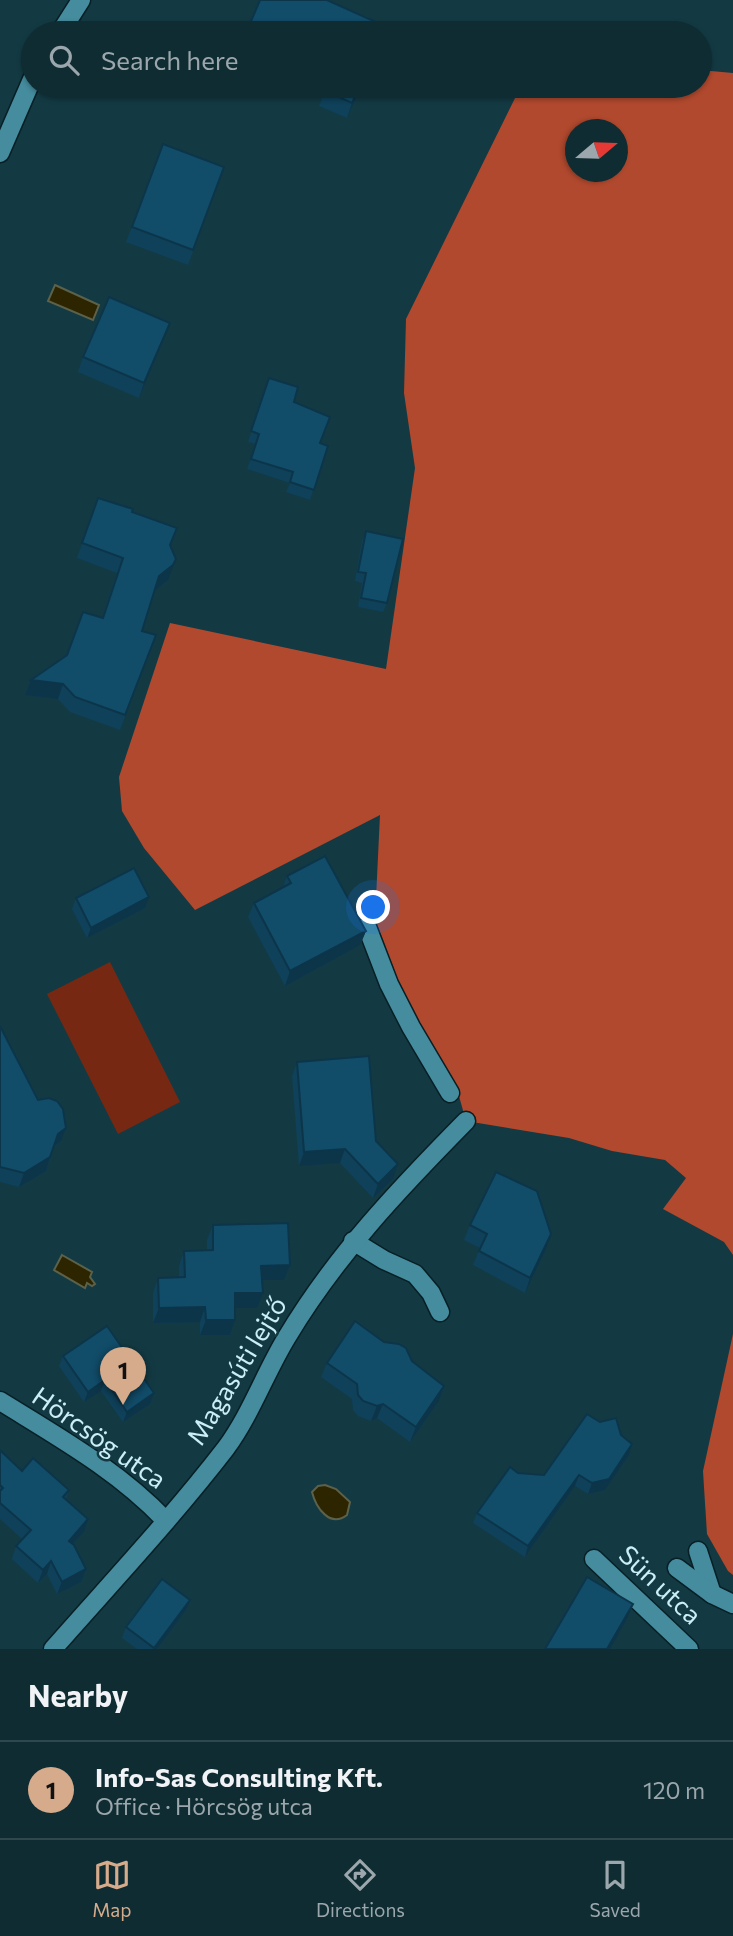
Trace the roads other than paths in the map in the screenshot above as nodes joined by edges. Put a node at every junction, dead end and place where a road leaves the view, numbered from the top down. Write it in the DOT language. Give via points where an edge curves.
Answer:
graph roads {
  1 [pos="81,0"];
  2 [pos="68,21"];
  3 [pos="24,98"];
  4 [pos="0,153"];
  5 [pos="367,927"];
  6 [pos="450,1093"];
  7 [pos="466,1121"];
  8 [pos="354,1241"];
  9 [pos="440,1312"];
  10 [pos="0,1401"];
  11 [pos="166,1521"];
  12 [pos="698,1551"];
  13 [pos="594,1559"];
  14 [pos="677,1568"];
  15 [pos="712,1594"];
  16 [pos="733,1604"];
  17 [pos="53,1649"];
  18 [pos="689,1649"];
  1 -- 2 [label="street"];
  3 -- 4 [label="street"];
  5 -- 6 [label="street" via="389,984"];
  7 -- 8 [label="street, Magasúti lejtő"];
  8 -- 9 [label="street" via="415,1273"];
  8 -- 11 [label="street, Magasúti lejtő" via="286,1338 228,1446"];
  10 -- 11 [label="street, Hörcsög utca" via="88,1456 143,1496"];
  11 -- 17 [label="street, Magasúti lejtő"];
  12 -- 15 [label="street, Sün utca"];
  13 -- 18 [label="street, Sün utca"];
  14 -- 15 [label="street, Sün utca"];
  15 -- 16 [label="street, Sün utca"];
}
